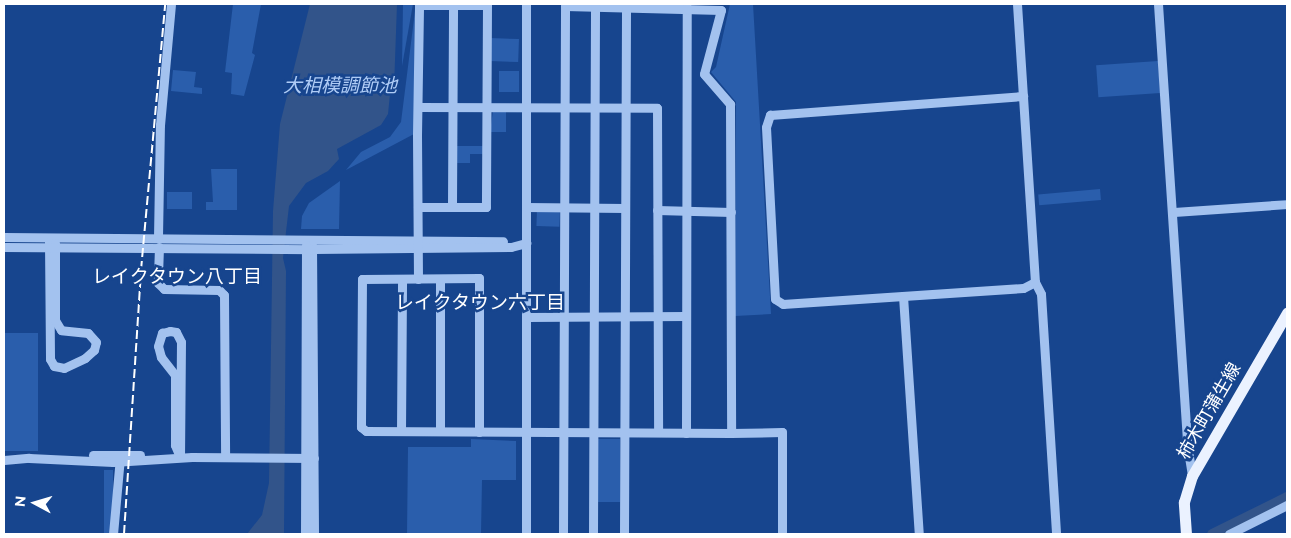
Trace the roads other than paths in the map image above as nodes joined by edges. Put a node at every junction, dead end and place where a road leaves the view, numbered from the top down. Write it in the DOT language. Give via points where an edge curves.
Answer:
graph roads {
  1 [pos="171,4"];
  2 [pos="526,4"];
  3 [pos="1017,4"];
  4 [pos="1158,4"];
  5 [pos="453,5"];
  6 [pos="595,6"];
  7 [pos="626,6"];
  8 [pos="687,7"];
  9 [pos="1023,96"];
  10 [pos="418,107"];
  11 [pos="487,107"];
  12 [pos="452,108"];
  13 [pos="527,108"];
  14 [pos="564,108"];
  15 [pos="594,108"];
  16 [pos="625,108"];
  17 [pos="1287,204"];
  18 [pos="452,206"];
  19 [pos="565,206"];
  20 [pos="418,207"];
  21 [pos="526,207"];
  22 [pos="594,207"];
  23 [pos="625,208"];
  24 [pos="657,210"];
  25 [pos="688,210"];
  26 [pos="731,212"];
  27 [pos="1174,212"];
  28 [pos="4,237"];
  29 [pos="158,237"];
  30 [pos="309,238"];
  31 [pos="52,242"];
  32 [pos="418,243"];
  33 [pos="526,243"];
  34 [pos="4,247"];
  35 [pos="159,247"];
  36 [pos="304,249"];
  37 [pos="314,249"];
  38 [pos="402,279"];
  39 [pos="418,279"];
  40 [pos="440,279"];
  41 [pos="1035,282"];
  42 [pos="903,296"];
  43 [pos="1287,313"];
  44 [pos="564,316"];
  45 [pos="594,316"];
  46 [pos="624,316"];
  47 [pos="657,316"];
  48 [pos="686,316"];
  49 [pos="527,317"];
  50 [pos="181,351"];
  51 [pos="166,361"];
  52 [pos="402,431"];
  53 [pos="440,431"];
  54 [pos="479,432"];
  55 [pos="526,432"];
  56 [pos="563,432"];
  57 [pos="593,432"];
  58 [pos="624,432"];
  59 [pos="658,432"];
  60 [pos="686,433"];
  61 [pos="730,433"];
  62 [pos="4,454"];
  63 [pos="180,457"];
  64 [pos="225,457"];
  65 [pos="29,458"];
  66 [pos="120,458"];
  67 [pos="309,459"];
  68 [pos="4,460"];
  69 [pos="1192,476"];
  70 [pos="1287,505"];
  71 [pos="112,534"];
  72 [pos="305,534"];
  73 [pos="314,534"];
  74 [pos="526,534"];
  75 [pos="563,534"];
  76 [pos="593,534"];
  77 [pos="624,534"];
  78 [pos="782,534"];
  79 [pos="918,534"];
  80 [pos="1056,534"];
  81 [pos="1186,534"];
  82 [pos="1229,534"];
  1 -- 29 [label="street" via="160,125"];
  2 -- 13 [label="street"];
  3 -- 9 [label="street"];
  4 -- 27 [label="street"];
  5 -- 10 [label="street" via="419,5"];
  5 -- 11 [label="street" via="486,5"];
  5 -- 12 [label="street"];
  6 -- 7 [label="street"];
  6 -- 14 [label="street" via="565,6"];
  6 -- 15 [label="street"];
  7 -- 8 [label="street"];
  7 -- 16 [label="street"];
  8 -- 25 [label="street"];
  8 -- 26 [label="street" via="718,8 722,14 704,74 730,104"];
  9 -- 41 [label="street"];
  9 -- 42 [label="street" via="778,113 768,117 775,299 783,304"];
  10 -- 12 [label="street"];
  10 -- 20 [label="street"];
  11 -- 12 [label="street"];
  11 -- 13 [label="street"];
  11 -- 18 [label="street" via="486,207"];
  12 -- 18 [label="street"];
  13 -- 14 [label="street"];
  13 -- 21 [label="street"];
  14 -- 15 [label="street"];
  14 -- 19 [label="street"];
  15 -- 16 [label="street"];
  15 -- 22 [label="street"];
  16 -- 23 [label="street"];
  16 -- 24 [label="street" via="657,108"];
  17 -- 27 [label="street"];
  18 -- 20 [label="street"];
  19 -- 21 [label="street"];
  19 -- 22 [label="street"];
  19 -- 44 [label="street"];
  20 -- 32 [label="street"];
  21 -- 33 [label="street"];
  22 -- 23 [label="street"];
  22 -- 45 [label="street"];
  23 -- 46 [label="street"];
  24 -- 25 [label="street"];
  24 -- 47 [label="street"];
  25 -- 26 [label="street"];
  25 -- 48 [label="street"];
  26 -- 61 [label="street"];
  27 -- 69 [label="street" via="1187,444"];
  28 -- 31 [label="street"];
  29 -- 30 [label="street"];
  29 -- 31 [label="street"];
  30 -- 32 [label="street"];
  30 -- 36 [label="street"];
  30 -- 37 [label="street"];
  31 -- 31 [label="street" via="55,320 61,330 88,332 96,342 94,350 85,358 64,368 54,366 50,359"];
  31 -- 34 [label="street"];
  31 -- 35 [label="street"];
  32 -- 33 [label="street" via="511,247"];
  32 -- 37 [label="street"];
  32 -- 39 [label="street"];
  33 -- 49 [label="street"];
  35 -- 36 [label="street"];
  35 -- 64 [label="street" via="158,283 164,289 219,290 224,295"];
  36 -- 37 [label="street"];
  36 -- 67 [label="street"];
  37 -- 67 [label="street"];
  38 -- 39 [label="street"];
  38 -- 52 [label="street"];
  38 -- 52 [label="street" via="362,279 361,427 366,432"];
  39 -- 40 [label="street"];
  40 -- 53 [label="street"];
  40 -- 54 [label="street" via="480,278"];
  41 -- 42 [label="street" via="1023,288"];
  41 -- 80 [label="street" via="1040,294"];
  42 -- 79 [label="street"];
  43 -- 69 [label="main road, 柿木町蒲生線"];
  44 -- 45 [label="street"];
  44 -- 49 [label="street"];
  44 -- 56 [label="street"];
  45 -- 46 [label="street"];
  45 -- 57 [label="street"];
  46 -- 47 [label="street"];
  46 -- 58 [label="street"];
  47 -- 48 [label="street"];
  47 -- 59 [label="street"];
  48 -- 60 [label="street"];
  49 -- 55 [label="street"];
  50 -- 51 [label="street" via="174,360"];
  50 -- 51 [label="street" via="180,336 176,332 162,334 158,351"];
  50 -- 63 [label="street"];
  51 -- 63 [label="street" via="175,375 175,445"];
  52 -- 53 [label="street"];
  53 -- 54 [label="street"];
  54 -- 55 [label="street"];
  55 -- 56 [label="street"];
  55 -- 74 [label="street"];
  56 -- 57 [label="street"];
  56 -- 75 [label="street"];
  57 -- 58 [label="street"];
  57 -- 76 [label="street"];
  58 -- 59 [label="street"];
  58 -- 77 [label="street"];
  59 -- 60 [label="street"];
  60 -- 61 [label="street"];
  61 -- 78 [label="street" via="782,432"];
  62 -- 65 [label="street"];
  63 -- 64 [label="street"];
  63 -- 66 [label="street"];
  64 -- 67 [label="street"];
  65 -- 66 [label="street"];
  65 -- 68 [label="street"];
  66 -- 71 [label="street"];
  67 -- 72 [label="street"];
  67 -- 73 [label="street"];
  69 -- 81 [label="main road, 柿木町蒲生線" via="1184,502"];
  70 -- 82 [label="street"];
}
